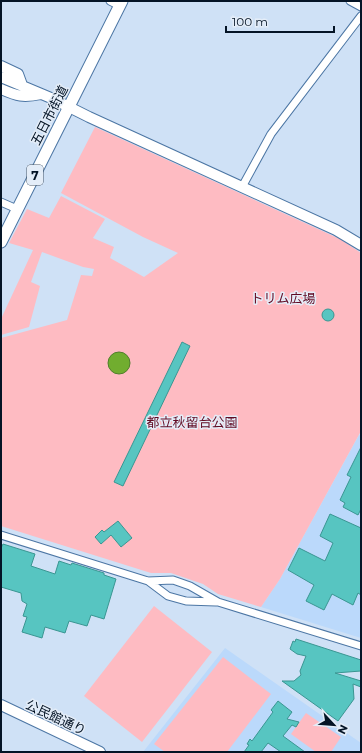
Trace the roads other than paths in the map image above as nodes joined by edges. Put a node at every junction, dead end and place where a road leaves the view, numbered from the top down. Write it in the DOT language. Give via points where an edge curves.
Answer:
graph roads {
  1 [pos="350,1"];
  2 [pos="117,3"];
  3 [pos="361,7"];
  4 [pos="361,16"];
  5 [pos="1,66"];
  6 [pos="1,77"];
  7 [pos="22,85"];
  8 [pos="1,89"];
  9 [pos="41,94"];
  10 [pos="68,107"];
  11 [pos="242,187"];
  12 [pos="1,202"];
  13 [pos="17,209"];
  14 [pos="1,242"];
  15 [pos="361,245"];
  16 [pos="4,536"];
  17 [pos="170,580"];
  18 [pos="148,581"];
  19 [pos="194,588"];
  20 [pos="165,593"];
  21 [pos="191,602"];
  22 [pos="218,602"];
  23 [pos="361,646"];
  24 [pos="1,705"];
  25 [pos="99,752"];
  1 -- 3 [label="street"];
  2 -- 10 [label="main road, 五日市街道 / 7"];
  4 -- 11 [label="street" via="271,134"];
  5 -- 7 [label="street" via="18,74"];
  6 -- 7 [label="street"];
  7 -- 9 [label="street"];
  8 -- 9 [label="street" via="28,97"];
  9 -- 10 [label="street"];
  10 -- 11 [label="street"];
  10 -- 13 [label="main road, 五日市街道 / 7"];
  11 -- 15 [label="street" via="336,230"];
  12 -- 13 [label="street"];
  13 -- 14 [label="main road, 五日市街道 / 7"];
  16 -- 18 [label="street"];
  17 -- 18 [label="street"];
  17 -- 19 [label="street"];
  17 -- 20 [label="street" via="166,583"];
  18 -- 20 [label="street"];
  19 -- 21 [label="street" via="195,598"];
  19 -- 22 [label="street"];
  20 -- 21 [label="street"];
  21 -- 22 [label="street"];
  22 -- 23 [label="street"];
  24 -- 25 [label="street, 公民館通り"];
}
